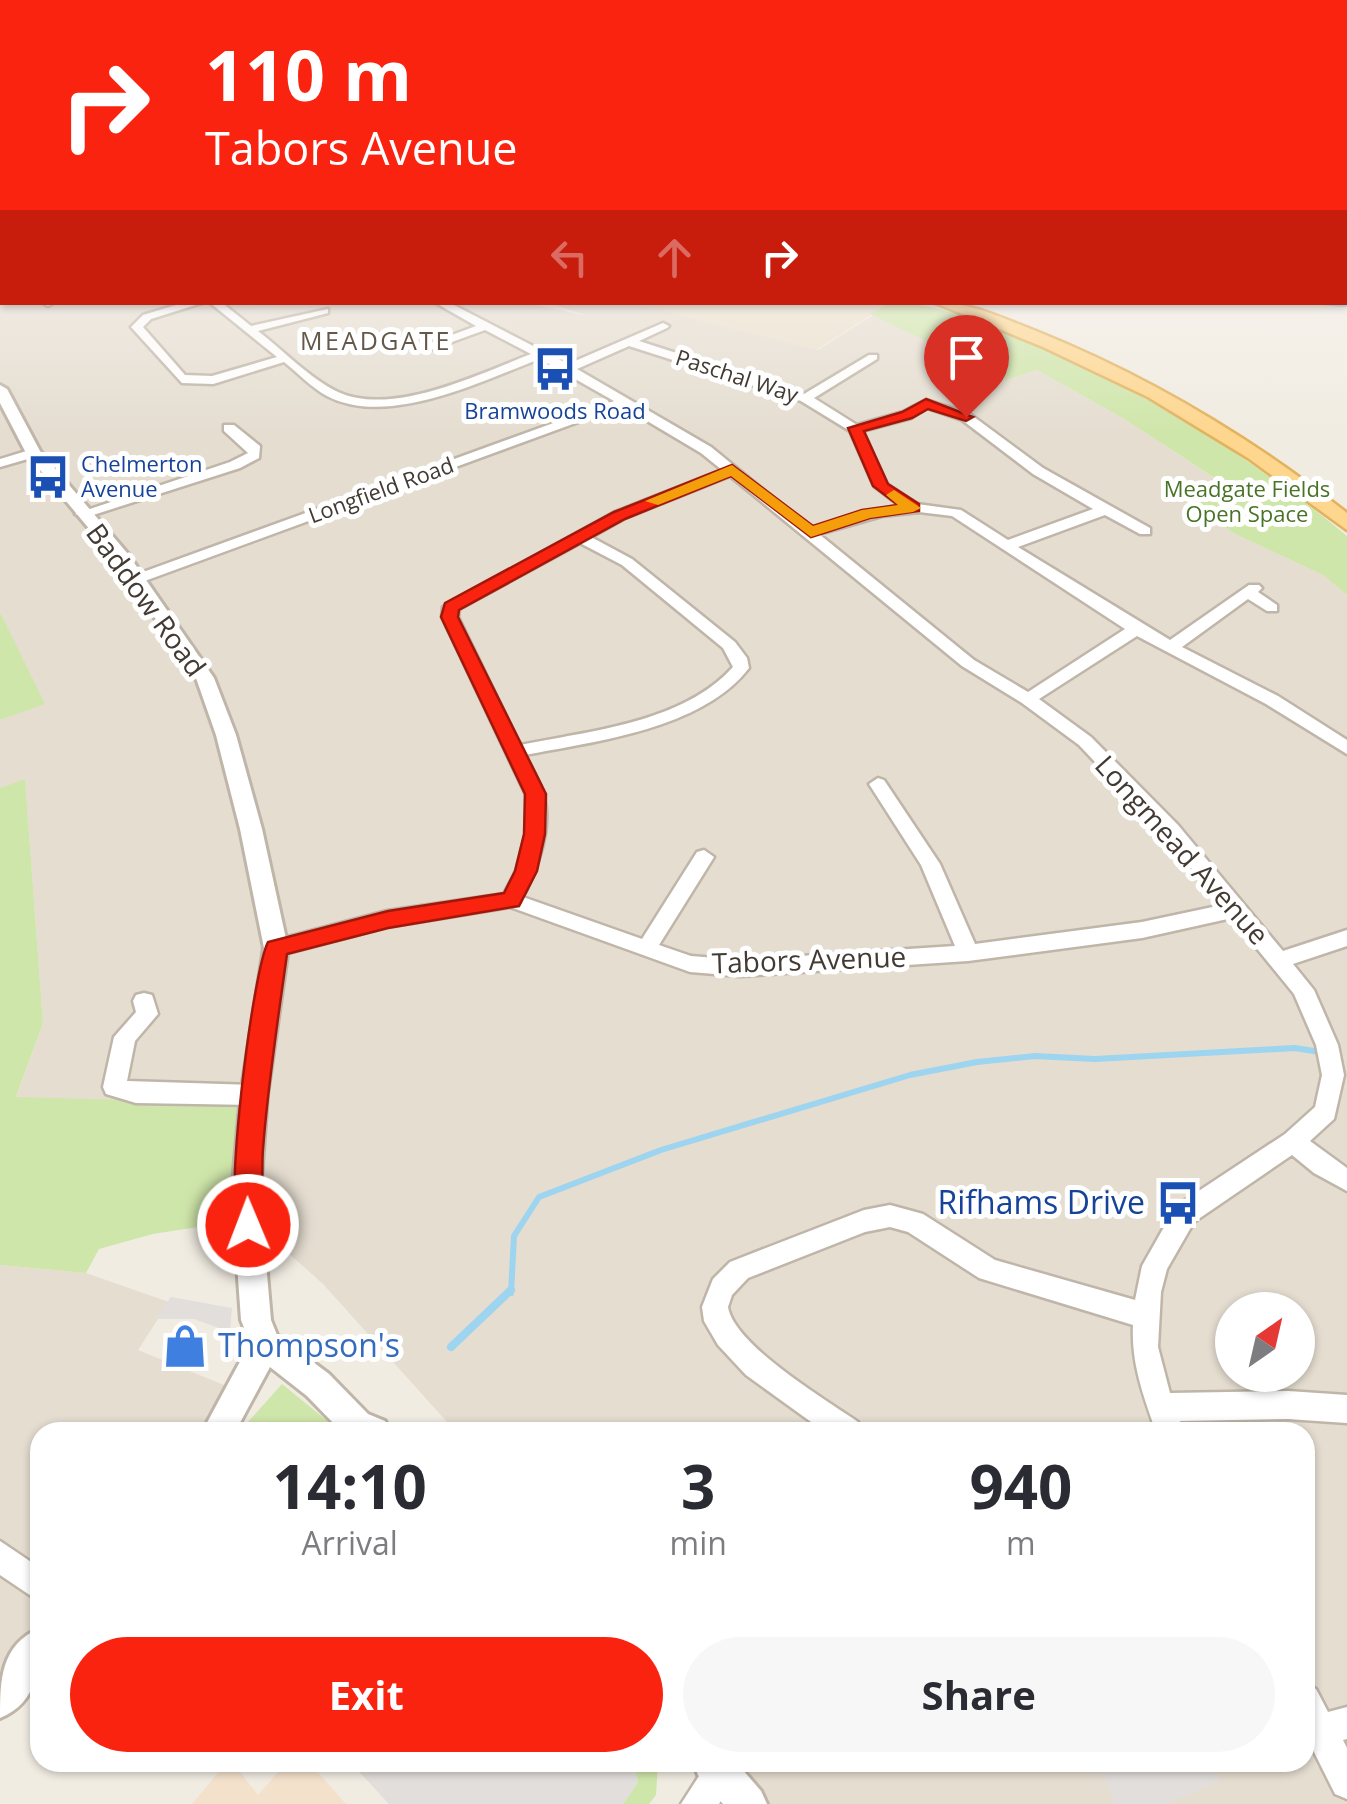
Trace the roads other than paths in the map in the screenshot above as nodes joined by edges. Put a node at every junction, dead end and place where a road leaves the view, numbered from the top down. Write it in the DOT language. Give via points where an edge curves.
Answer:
graph roads {
  1 [pos="189,305"];
  2 [pos="218,305"];
  3 [pos="449,305"];
  4 [pos="949,305"];
  5 [pos="971,305"];
  6 [pos="324,311"];
  7 [pos="486,326"];
  8 [pos="661,328"];
  9 [pos="251,329"];
  10 [pos="630,342"];
  11 [pos="426,348"];
  12 [pos="540,354"];
  13 [pos="873,357"];
  14 [pos="286,358"];
  15 [pos="568,370"];
  16 [pos="0,390"];
  17 [pos="943,393"];
  18 [pos="804,398"];
  19 [pos="625,401"];
  20 [pos="926,404"];
  21 [pos="229,428"];
  22 [pos="855,428"];
  23 [pos="33,452"];
  24 [pos="0,463"];
  25 [pos="732,470"];
  26 [pos="1096,504"];
  27 [pos="1347,504"];
  28 [pos="913,508"];
  29 [pos="82,514"];
  30 [pos="1347,524"];
  31 [pos="1146,527"];
  32 [pos="811,532"];
  33 [pos="578,536"];
  34 [pos="1009,545"];
  35 [pos="136,579"];
  36 [pos="1272,608"];
  37 [pos="1136,629"];
  38 [pos="1174,646"];
  39 [pos="1028,699"];
  40 [pos="1347,748"];
  41 [pos="514,752"];
  42 [pos="878,784"];
  43 [pos="704,858"];
  44 [pos="511,900"];
  45 [pos="1235,910"];
  46 [pos="1347,938"];
  47 [pos="276,948"];
  48 [pos="646,949"];
  49 [pos="968,953"];
  50 [pos="1280,960"];
  51 [pos="144,1001"];
  52 [pos="254,1095"];
  53 [pos="1293,1141"];
  54 [pos="1347,1180"];
  55 [pos="1145,1316"];
  56 [pos="266,1346"];
  57 [pos="1347,1410"];
  58 [pos="1165,1420"];
  59 [pos="224,1422"];
  60 [pos="355,1422"];
  61 [pos="834,1422"];
  62 [pos="0,1556"];
  63 [pos="30,1579"];
  64 [pos="30,1660"];
  65 [pos="0,1700"];
  66 [pos="1315,1709"];
  67 [pos="1334,1726"];
  68 [pos="714,1772"];
  69 [pos="720,1772"];
  70 [pos="1347,1782"];
  71 [pos="698,1804"];
  72 [pos="748,1804"];
  1 -- 14 [label="street" via="138,324 182,380 213,380"];
  2 -- 9 [label="street"];
  3 -- 7 [label="street, Longmead Avenue"];
  4 -- 30 [label="main road" via="1124,378 1250,452"];
  5 -- 27 [label="main road" via="1146,378 1268,448"];
  6 -- 9 [label="street"];
  7 -- 11 [label="street"];
  7 -- 12 [label="street, Longmead Avenue"];
  8 -- 10 [label="street"];
  9 -- 14 [label="street"];
  10 -- 15 [label="street"];
  10 -- 18 [label="street, Paschal Way"];
  12 -- 14 [label="street" via="364,408 334,396"];
  12 -- 15 [label="street, Longmead Avenue"];
  13 -- 18 [label="street"];
  15 -- 19 [label="street, Longmead Avenue"];
  16 -- 23 [label="street, Baddow Road"];
  17 -- 20 [label="street"];
  18 -- 22 [label="street, Paschal Way"];
  19 -- 25 [label="street, Longmead Avenue"];
  19 -- 35 [label="street, Longfield Road"];
  20 -- 22 [label="street"];
  20 -- 26 [label="street" via="966,417"];
  21 -- 29 [label="street" via="254,449 248,460"];
  22 -- 28 [label="street" via="881,486"];
  23 -- 24 [label="street"];
  23 -- 29 [label="street, Baddow Road"];
  25 -- 32 [label="street, Longmead Avenue"];
  25 -- 33 [label="street"];
  26 -- 31 [label="street"];
  26 -- 34 [label="street" via="1104,510"];
  28 -- 32 [label="street" via="868,513"];
  28 -- 34 [label="street" via="956,513"];
  29 -- 35 [label="street, Baddow Road"];
  32 -- 39 [label="street, Longmead Avenue" via="968,663"];
  33 -- 41 [label="street" via="451,607"];
  33 -- 41 [label="street" via="628,562 729,645 741,668 717,692 677,711"];
  34 -- 37 [label="street"];
  35 -- 47 [label="street, Baddow Road" via="205,678 252,829"];
  36 -- 38 [label="street" via="1251,590"];
  37 -- 38 [label="street"];
  37 -- 39 [label="street"];
  38 -- 40 [label="street"];
  39 -- 45 [label="street, Longmead Avenue" via="1085,742 1172,830"];
  41 -- 44 [label="street" via="535,794 535,814 526,871"];
  42 -- 49 [label="street" via="930,864"];
  43 -- 48 [label="street"];
  44 -- 47 [label="street, Tabors Avenue" via="388,919"];
  44 -- 48 [label="street, Tabors Avenue"];
  45 -- 49 [label="street, Tabors Avenue"];
  45 -- 50 [label="street, Longmead Avenue"];
  46 -- 50 [label="street"];
  47 -- 52 [label="street, Baddow Road"];
  48 -- 49 [label="street, Tabors Avenue" via="690,964 740,968"];
  50 -- 53 [label="street, Longmead Avenue" via="1303,990 1333,1076 1326,1112"];
  51 -- 52 [label="street" via="146,1014 125,1036 114,1088"];
  52 -- 56 [label="street, Baddow Road" via="246,1193 256,1320"];
  53 -- 54 [label="street"];
  53 -- 55 [label="street, Longmead Avenue" via="1186,1214 1161,1250"];
  55 -- 58 [label="street, Longmead Avenue" via="1145,1347"];
  55 -- 61 [label="street" via="988,1270 914,1222 890,1216 864,1221 739,1270 715,1307 727,1336 756,1366"];
  56 -- 59 [label="street"];
  56 -- 60 [label="street"];
  57 -- 58 [label="street" via="1288,1405"];
  62 -- 63 [label="street"];
  64 -- 65 [label="street"];
  66 -- 67 [label="street"];
  67 -- 70 [label="street"];
  68 -- 71 [label="street"];
  69 -- 72 [label="street"];
}
